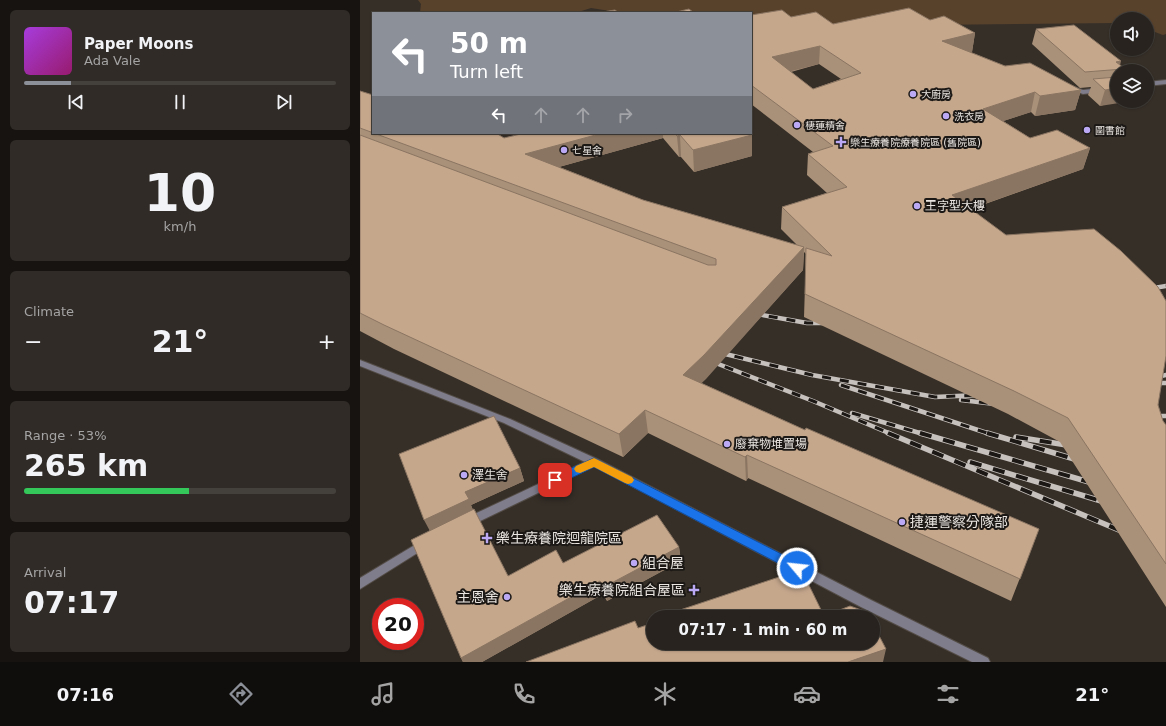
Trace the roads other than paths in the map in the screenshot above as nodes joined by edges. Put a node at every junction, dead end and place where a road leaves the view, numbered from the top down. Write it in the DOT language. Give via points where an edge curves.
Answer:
graph roads {
  1 [pos="1166,82"];
  2 [pos="1154,83"];
  3 [pos="1062,86"];
  4 [pos="1110,89"];
  5 [pos="360,362"];
  6 [pos="594,462"];
  7 [pos="461,525"];
  8 [pos="433,539"];
  9 [pos="360,584"];
  10 [pos="984,662"];
  1 -- 2 [label="lane"];
  3 -- 4 [label="lane" via="1083,92"];
  5 -- 6 [label="lane" via="507,421"];
  6 -- 7 [label="lane"];
  6 -- 10 [label="lane" via="864,603"];
  8 -- 9 [label="lane"];
}
